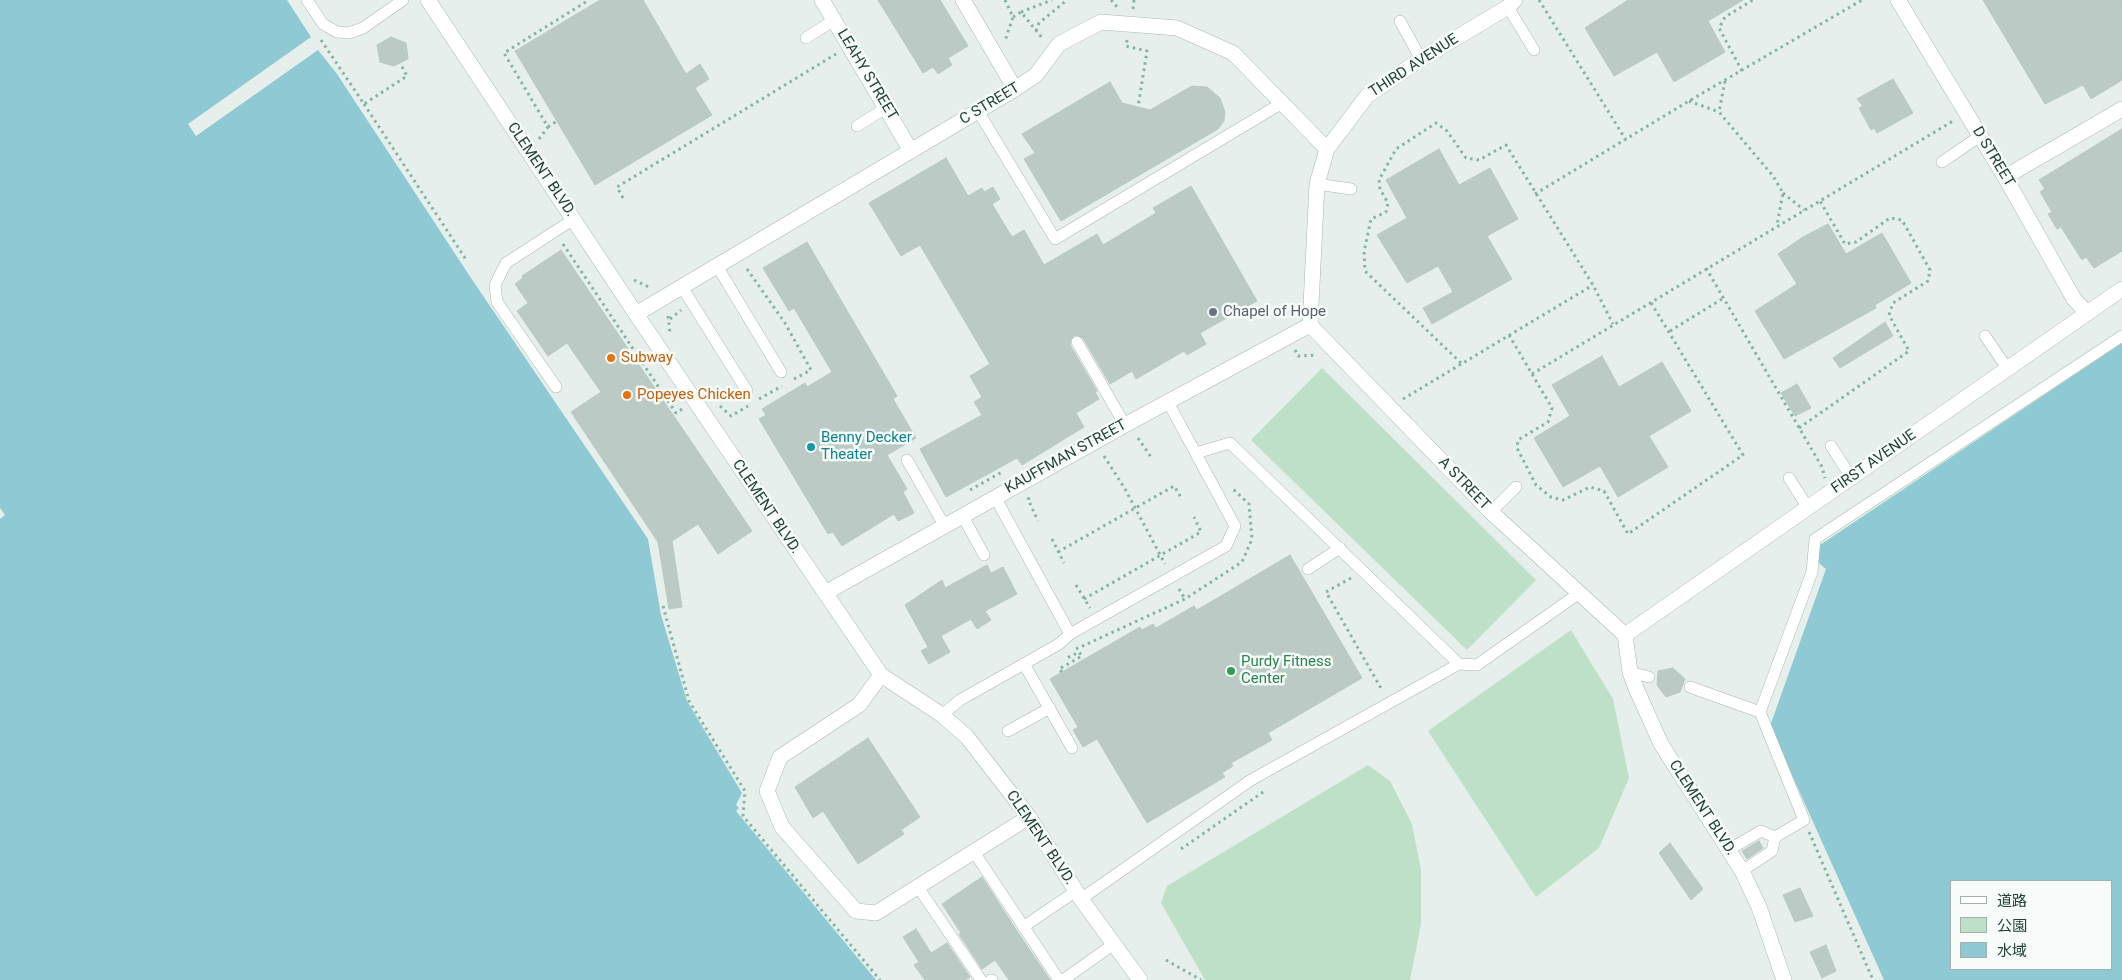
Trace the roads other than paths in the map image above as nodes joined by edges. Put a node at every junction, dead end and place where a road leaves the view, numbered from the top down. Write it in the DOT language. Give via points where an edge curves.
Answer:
graph roads {
  1 [pos="307,0"];
  2 [pos="403,0"];
  3 [pos="428,0"];
  4 [pos="822,0"];
  5 [pos="963,0"];
  6 [pos="1898,0"];
  7 [pos="1511,4"];
  8 [pos="834,20"];
  9 [pos="1400,21"];
  10 [pos="806,38"];
  11 [pos="1534,50"];
  12 [pos="1421,58"];
  13 [pos="1015,89"];
  14 [pos="1282,102"];
  15 [pos="886,108"];
  16 [pos="2122,110"];
  17 [pos="978,112"];
  18 [pos="857,126"];
  19 [pos="1980,136"];
  20 [pos="1327,149"];
  21 [pos="911,151"];
  22 [pos="1942,162"];
  23 [pos="2005,177"];
  24 [pos="1316,184"];
  25 [pos="1351,189"];
  26 [pos="574,220"];
  27 [pos="717,266"];
  28 [pos="682,287"];
  29 [pos="2122,289"];
  30 [pos="2087,313"];
  31 [pos="636,314"];
  32 [pos="1310,325"];
  33 [pos="1985,336"];
  34 [pos="2122,336"];
  35 [pos="1077,342"];
  36 [pos="2008,368"];
  37 [pos="781,372"];
  38 [pos="556,387"];
  39 [pos="747,391"];
  40 [pos="1168,402"];
  41 [pos="1125,425"];
  42 [pos="1831,446"];
  43 [pos="1196,453"];
  44 [pos="907,460"];
  45 [pos="1851,477"];
  46 [pos="1789,478"];
  47 [pos="1516,487"];
  48 [pos="995,497"];
  49 [pos="1808,508"];
  50 [pos="1491,512"];
  51 [pos="962,515"];
  52 [pos="944,526"];
  53 [pos="1340,548"];
  54 [pos="984,555"];
  55 [pos="1308,569"];
  56 [pos="825,593"];
  57 [pos="1578,594"];
  58 [pos="1070,634"];
  59 [pos="1625,634"];
  60 [pos="1024,664"];
  61 [pos="1459,664"];
  62 [pos="1630,672"];
  63 [pos="881,676"];
  64 [pos="1649,677"];
  65 [pos="1690,687"];
  66 [pos="1050,708"];
  67 [pos="1760,712"];
  68 [pos="942,714"];
  69 [pos="1008,731"];
  70 [pos="1072,748"];
  71 [pos="1029,817"];
  72 [pos="1775,837"];
  73 [pos="1730,849"];
  74 [pos="974,852"];
  75 [pos="1742,871"];
  76 [pos="918,887"];
  77 [pos="1078,895"];
  78 [pos="1024,927"];
  79 [pos="1114,944"];
  80 [pos="981,980"];
  81 [pos="1064,980"];
  82 [pos="1140,980"];
  83 [pos="1784,980"];
  1 -- 2 [label="lane" via="323,24 337,32 349,33 363,28"];
  3 -- 26 [label="street, CLEMENT BLVD."];
  4 -- 8 [label="street, LEAHY STREET"];
  5 -- 13 [label="street"];
  6 -- 19 [label="street, D STREET"];
  7 -- 11 [label="lane"];
  7 -- 12 [label="street, THIRD AVENUE"];
  8 -- 10 [label="lane"];
  8 -- 15 [label="street, LEAHY STREET"];
  9 -- 12 [label="lane"];
  12 -- 20 [label="street, THIRD AVENUE" via="1368,96"];
  13 -- 14 [label="street, C STREET" via="1036,75 1060,44 1101,22 1176,28 1233,53"];
  13 -- 17 [label="street, C STREET"];
  14 -- 17 [label="lane" via="1055,239"];
  14 -- 20 [label="street, C STREET"];
  15 -- 18 [label="lane"];
  15 -- 21 [label="street, LEAHY STREET"];
  16 -- 23 [label="street"];
  17 -- 21 [label="street, C STREET"];
  19 -- 22 [label="lane"];
  19 -- 23 [label="street, D STREET"];
  20 -- 24 [label="street, THIRD AVENUE"];
  21 -- 27 [label="street, C STREET"];
  23 -- 30 [label="street, D STREET" via="2074,299"];
  24 -- 25 [label="lane"];
  24 -- 32 [label="street, THIRD AVENUE"];
  26 -- 31 [label="street, CLEMENT BLVD."];
  26 -- 38 [label="lane" via="506,262 495,285 497,302"];
  27 -- 28 [label="street, C STREET"];
  27 -- 37 [label="lane"];
  28 -- 31 [label="street, C STREET"];
  28 -- 39 [label="lane"];
  29 -- 30 [label="street, FIRST AVENUE"];
  30 -- 36 [label="street, FIRST AVENUE"];
  31 -- 56 [label="street, CLEMENT BLVD."];
  32 -- 40 [label="street, KAUFFMAN STREET"];
  32 -- 50 [label="street, A STREET"];
  33 -- 36 [label="lane"];
  34 -- 67 [label="lane" via="1815,539 1812,572"];
  35 -- 41 [label="lane"];
  36 -- 45 [label="street, FIRST AVENUE"];
  40 -- 41 [label="street, KAUFFMAN STREET"];
  40 -- 43 [label="lane"];
  41 -- 48 [label="street, KAUFFMAN STREET"];
  42 -- 45 [label="lane"];
  43 -- 53 [label="lane" via="1230,443"];
  43 -- 58 [label="lane" via="1235,526 1226,546"];
  44 -- 52 [label="lane"];
  45 -- 49 [label="street, FIRST AVENUE"];
  46 -- 49 [label="lane"];
  47 -- 50 [label="lane"];
  48 -- 51 [label="street, KAUFFMAN STREET"];
  48 -- 58 [label="lane"];
  49 -- 59 [label="street, FIRST AVENUE"];
  50 -- 57 [label="street, A STREET"];
  51 -- 52 [label="street, KAUFFMAN STREET"];
  51 -- 54 [label="lane"];
  52 -- 56 [label="street, KAUFFMAN STREET"];
  53 -- 55 [label="lane"];
  53 -- 61 [label="lane"];
  56 -- 63 [label="street, CLEMENT BLVD."];
  57 -- 59 [label="street, A STREET"];
  57 -- 61 [label="lane" via="1477,665"];
  58 -- 60 [label="lane"];
  59 -- 62 [label="street, CLEMENT BLVD."];
  60 -- 66 [label="lane"];
  60 -- 68 [label="lane" via="960,700"];
  61 -- 77 [label="lane" via="1251,780"];
  62 -- 64 [label="lane"];
  62 -- 73 [label="street, CLEMENT BLVD." via="1660,744"];
  63 -- 68 [label="street, CLEMENT BLVD."];
  63 -- 76 [label="street" via="859,705 780,757 767,791 782,827 856,912 876,913"];
  65 -- 67 [label="lane"];
  66 -- 69 [label="lane"];
  66 -- 70 [label="lane"];
  67 -- 72 [label="lane" via="1804,820"];
  68 -- 71 [label="street, CLEMENT BLVD." via="967,737"];
  71 -- 74 [label="street"];
  71 -- 77 [label="street, CLEMENT BLVD."];
  72 -- 73 [label="lane" via="1761,831"];
  72 -- 75 [label="lane" via="1772,851"];
  73 -- 75 [label="street, CLEMENT BLVD."];
  74 -- 76 [label="street"];
  74 -- 78 [label="lane"];
  75 -- 83 [label="street, CLEMENT BLVD."];
  76 -- 80 [label="lane"];
  77 -- 78 [label="lane"];
  77 -- 79 [label="street, CLEMENT BLVD."];
  78 -- 81 [label="lane"];
  79 -- 81 [label="lane"];
  79 -- 82 [label="street, CLEMENT BLVD."];
}
